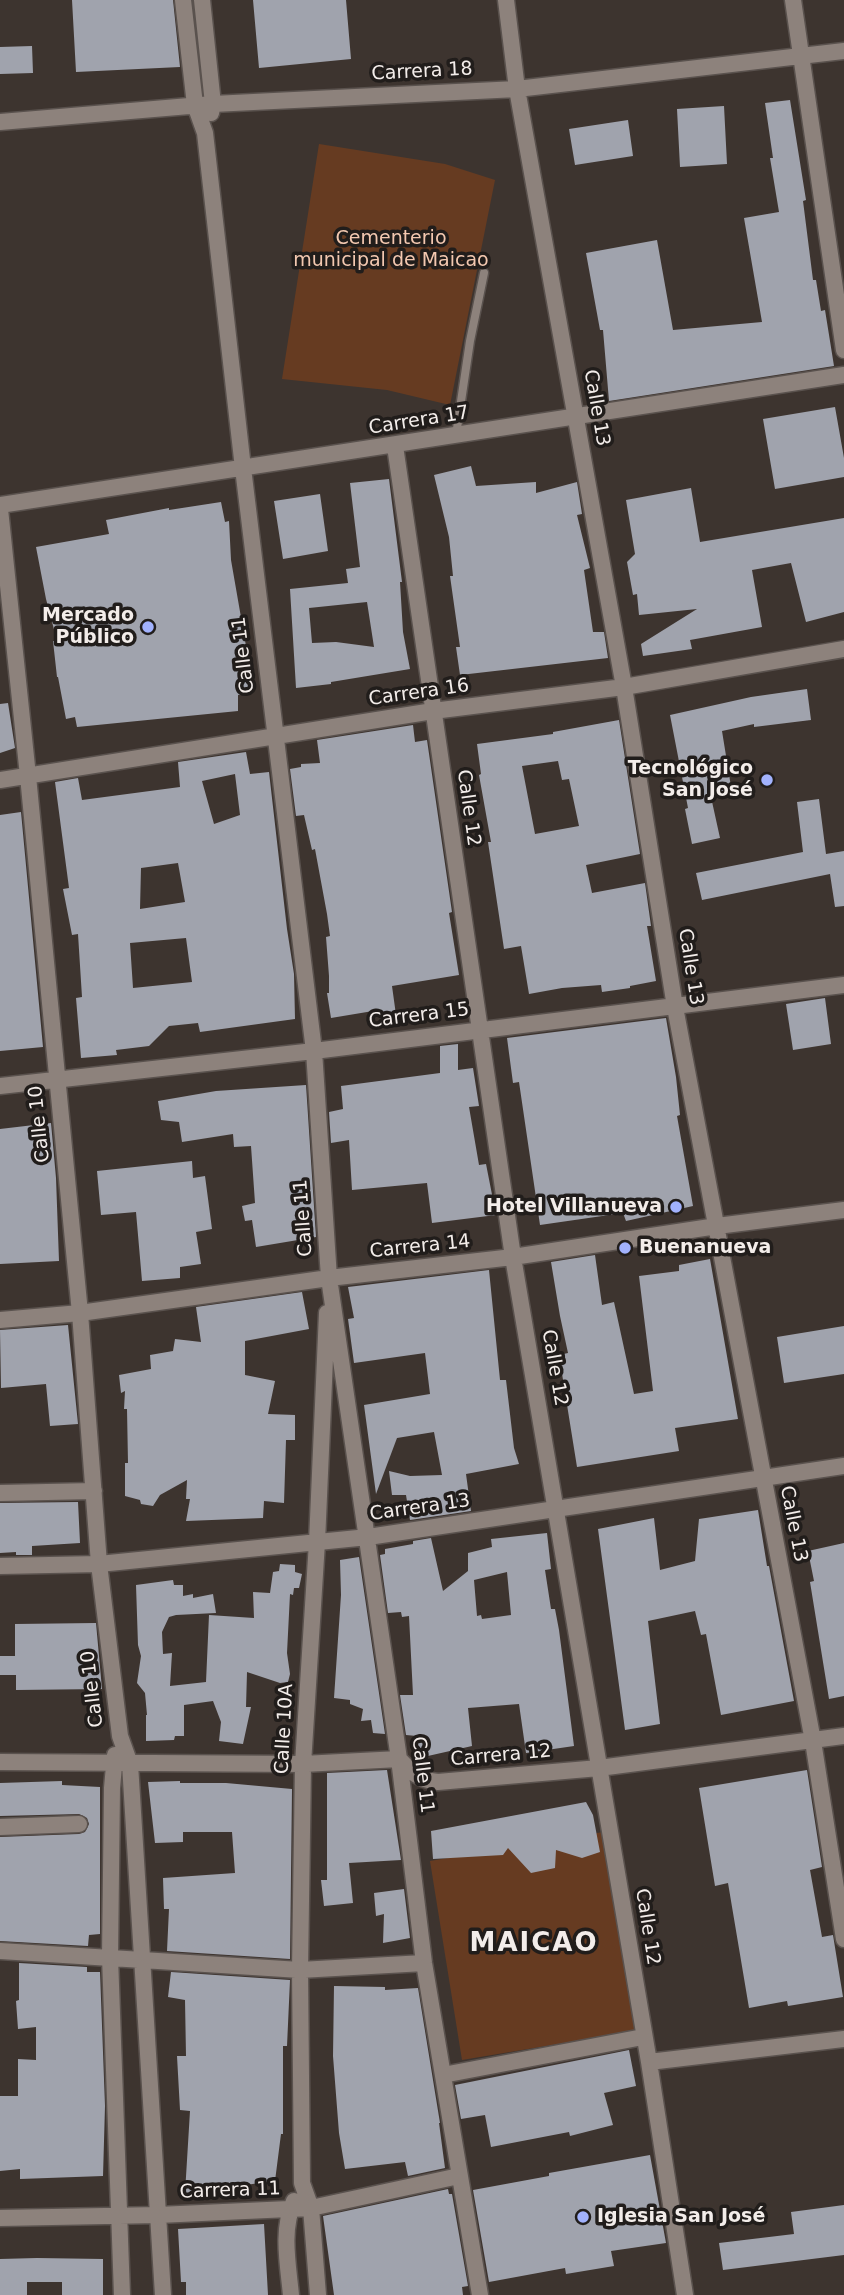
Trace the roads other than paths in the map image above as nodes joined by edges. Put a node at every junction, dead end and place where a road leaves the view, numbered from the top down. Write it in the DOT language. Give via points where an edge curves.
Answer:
graph roads {
  1 [pos="183,0"];
  2 [pos="202,0"];
  3 [pos="506,0"];
  4 [pos="793,0"];
  5 [pos="844,51"];
  6 [pos="801,55"];
  7 [pos="517,89"];
  8 [pos="213,104"];
  9 [pos="195,105"];
  10 [pos="0,122"];
  11 [pos="205,133"];
  12 [pos="484,273"];
  13 [pos="844,350"];
  14 [pos="844,375"];
  15 [pos="577,418"];
  16 [pos="456,436"];
  17 [pos="395,446"];
  18 [pos="243,468"];
  19 [pos="0,507"];
  20 [pos="844,649"];
  21 [pos="624,687"];
  22 [pos="433,711"];
  23 [pos="275,736"];
  24 [pos="28,776"];
  25 [pos="0,780"];
  26 [pos="844,985"];
  27 [pos="675,1007"];
  28 [pos="479,1030"];
  29 [pos="314,1051"];
  30 [pos="57,1081"];
  31 [pos="0,1086"];
  32 [pos="844,1210"];
  33 [pos="717,1226"];
  34 [pos="513,1258"];
  35 [pos="329,1278"];
  36 [pos="80,1313"];
  37 [pos="0,1320"];
  38 [pos="844,1466"];
  39 [pos="763,1479"];
  40 [pos="94,1491"];
  41 [pos="0,1493"];
  42 [pos="557,1509"];
  43 [pos="368,1537"];
  44 [pos="317,1542"];
  45 [pos="99,1564"];
  46 [pos="0,1566"];
  47 [pos="120,1736"];
  48 [pos="844,1736"];
  49 [pos="813,1741"];
  50 [pos="399,1759"];
  51 [pos="0,1762"];
  52 [pos="113,1764"];
  53 [pos="130,1764"];
  54 [pos="303,1764"];
  55 [pos="599,1768"];
  56 [pos="79,1824"];
  57 [pos="0,1827"];
  58 [pos="844,1939"];
  59 [pos="0,1951"];
  60 [pos="110,1957"];
  61 [pos="142,1959"];
  62 [pos="424,1962"];
  63 [pos="300,1970"];
  64 [pos="643,2037"];
  65 [pos="844,2039"];
  66 [pos="649,2062"];
  67 [pos="443,2075"];
  68 [pos="459,2176"];
  69 [pos="302,2183"];
  70 [pos="311,2208"];
  71 [pos="290,2209"];
  72 [pos="118,2215"];
  73 [pos="158,2215"];
  74 [pos="0,2218"];
  75 [pos="122,2295"];
  76 [pos="163,2295"];
  77 [pos="291,2295"];
  78 [pos="318,2295"];
  79 [pos="480,2295"];
  80 [pos="685,2295"];
  1 -- 9 [label="street, Calle 11"];
  2 -- 8 [label="street, Calle 11"];
  3 -- 7 [label="street, Calle 13"];
  4 -- 6 [label="street"];
  5 -- 6 [label="street, Carrera 18"];
  6 -- 7 [label="street, Carrera 18"];
  6 -- 13 [label="street"];
  7 -- 8 [label="street, Carrera 18"];
  7 -- 15 [label="street, Calle 13"];
  8 -- 9 [label="street, Carrera 18"];
  8 -- 11 [label="street, Calle 11"];
  9 -- 10 [label="street, Carrera 18"];
  9 -- 11 [label="street, Calle 11"];
  11 -- 18 [label="street, Calle 11"];
  12 -- 16 [label="lane"];
  14 -- 15 [label="street, Carrera 17"];
  15 -- 16 [label="street, Carrera 17"];
  15 -- 21 [label="street, Calle 13"];
  16 -- 17 [label="street, Carrera 17"];
  17 -- 18 [label="street, Carrera 17"];
  17 -- 22 [label="street, Calle 12"];
  18 -- 19 [label="street, Carrera 17"];
  18 -- 23 [label="street, Calle 11"];
  19 -- 24 [label="street, Calle 10"];
  20 -- 21 [label="street, Carrera 16"];
  21 -- 22 [label="street, Carrera 16"];
  21 -- 27 [label="street, Calle 13"];
  22 -- 23 [label="street, Carrera 16"];
  22 -- 28 [label="street, Calle 12"];
  23 -- 24 [label="street, Carrera 16"];
  23 -- 29 [label="street, Calle 11"];
  24 -- 25 [label="street, Carrera 16"];
  24 -- 30 [label="street, Calle 10"];
  26 -- 27 [label="street, Carrera 15"];
  27 -- 28 [label="street, Carrera 15"];
  27 -- 33 [label="street, Calle 13"];
  28 -- 29 [label="street, Carrera 15"];
  28 -- 34 [label="street, Calle 12"];
  29 -- 30 [label="street, Carrera 15"];
  29 -- 35 [label="street, Calle 11"];
  30 -- 31 [label="street, Carrera 15"];
  30 -- 36 [label="street, Calle 10"];
  32 -- 33 [label="street, Carrera 14"];
  33 -- 34 [label="street, Carrera 14"];
  33 -- 39 [label="street, Calle 13"];
  34 -- 35 [label="street, Carrera 14"];
  34 -- 42 [label="street, Calle 12"];
  35 -- 36 [label="street, Carrera 14"];
  35 -- 43 [label="street, Calle 11"];
  35 -- 44 [label="street, Calle 10A"];
  36 -- 37 [label="street, Carrera 14"];
  36 -- 40 [label="street, Calle 10"];
  38 -- 39 [label="street, Carrera 13"];
  39 -- 42 [label="street, Carrera 13"];
  39 -- 49 [label="street, Calle 13"];
  40 -- 41 [label="street"];
  40 -- 45 [label="street, Calle 10"];
  42 -- 43 [label="street, Carrera 13"];
  42 -- 55 [label="street, Calle 12"];
  43 -- 44 [label="street, Carrera 13"];
  43 -- 50 [label="street, Calle 11"];
  44 -- 45 [label="street, Carrera 13"];
  44 -- 54 [label="street, Calle 10A"];
  45 -- 46 [label="street, Carrera 13"];
  45 -- 47 [label="street, Calle 10"];
  47 -- 52 [label="street, Calle 10"];
  47 -- 53 [label="street, Calle 10"];
  48 -- 49 [label="street, Carrera 12"];
  49 -- 55 [label="street, Carrera 12"];
  49 -- 58 [label="street, Calle 13"];
  50 -- 54 [label="street"];
  50 -- 55 [label="street, Carrera 12" via="412,1774 438,1782"];
  50 -- 62 [label="street, Calle 11"];
  51 -- 52 [label="street"];
  52 -- 53 [label="street"];
  52 -- 60 [label="street, Calle 10"];
  53 -- 54 [label="street"];
  53 -- 61 [label="street, Calle 10"];
  54 -- 63 [label="street, Calle 10A"];
  55 -- 64 [label="street, Calle 12"];
  56 -- 57 [label="street"];
  59 -- 60 [label="street"];
  60 -- 61 [label="street"];
  60 -- 72 [label="street, Calle 10"];
  61 -- 63 [label="street"];
  61 -- 73 [label="street, Calle 10"];
  62 -- 63 [label="street"];
  62 -- 67 [label="street, Calle 11"];
  63 -- 69 [label="street, Calle 10A"];
  64 -- 66 [label="street, Calle 12"];
  64 -- 67 [label="street"];
  65 -- 66 [label="street"];
  66 -- 80 [label="street, Calle 12"];
  67 -- 68 [label="street, Calle 11"];
  68 -- 70 [label="street, Carrera 11"];
  68 -- 79 [label="street, Calle 11"];
  69 -- 70 [label="street, Calle 10A"];
  69 -- 71 [label="street, Calle 10A"];
  70 -- 71 [label="street, Carrera 11"];
  70 -- 78 [label="street, Calle 10A"];
  71 -- 73 [label="street, Carrera 11"];
  71 -- 77 [label="street, Calle 10A" via="286,2245"];
  72 -- 73 [label="street, Carrera 11"];
  72 -- 74 [label="street, Carrera 11"];
  72 -- 75 [label="street, Calle 10"];
  73 -- 76 [label="street, Calle 10"];
}
